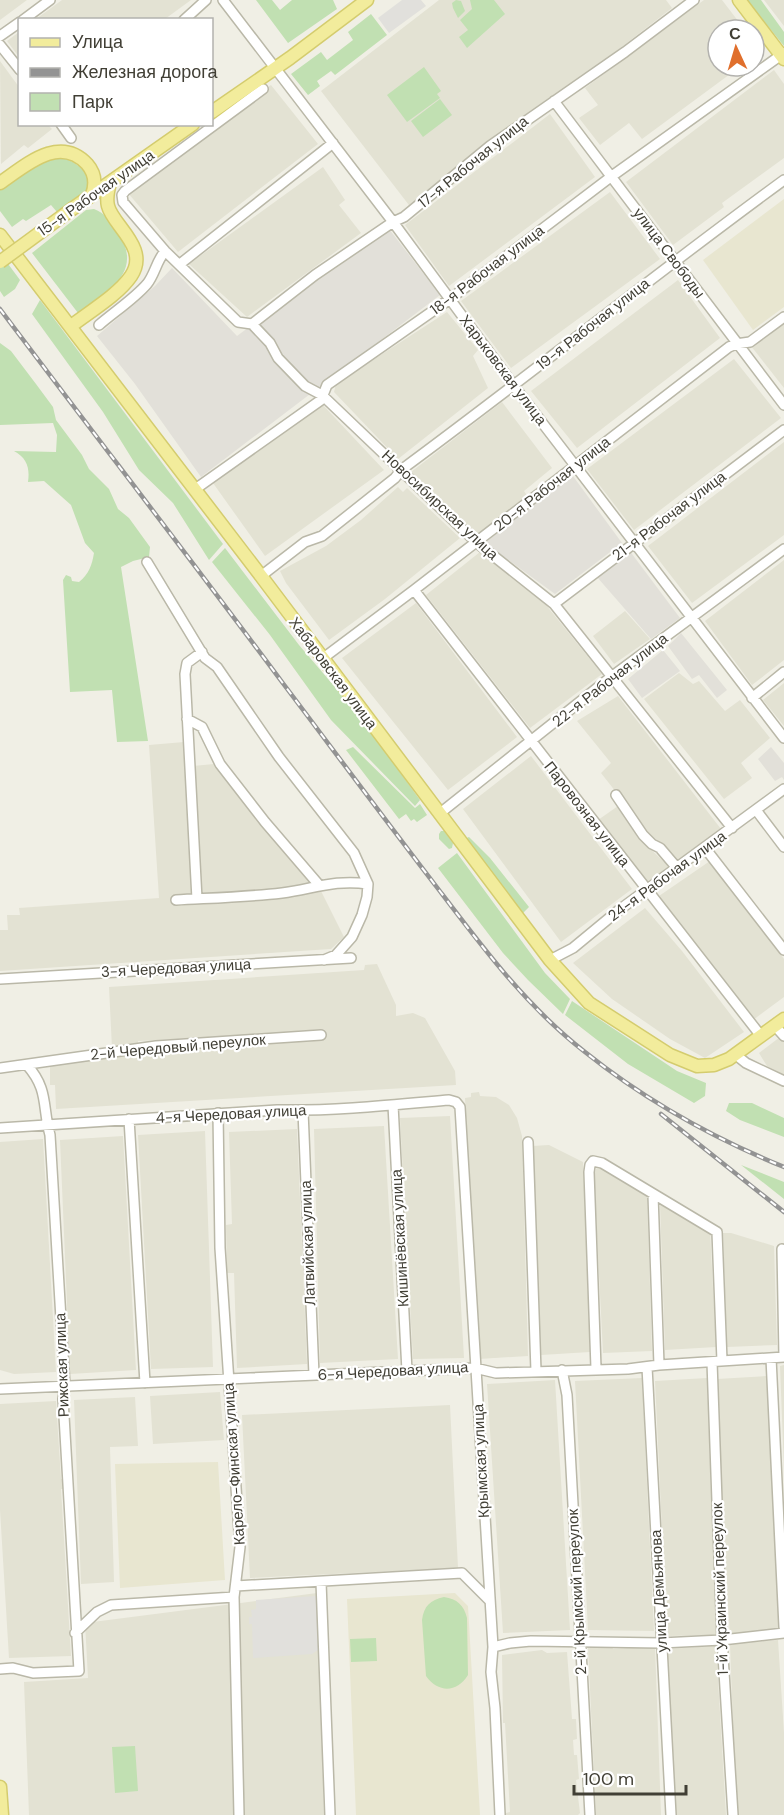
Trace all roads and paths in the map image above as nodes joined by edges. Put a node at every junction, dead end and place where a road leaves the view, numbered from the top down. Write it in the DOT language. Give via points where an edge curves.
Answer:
graph roads {
  1 [pos="50,0"];
  2 [pos="206,0"];
  3 [pos="223,0"];
  4 [pos="367,0"];
  5 [pos="694,0"];
  6 [pos="739,0"];
  7 [pos="25,18"];
  8 [pos="186,18"];
  9 [pos="18,23"];
  10 [pos="0,36"];
  11 [pos="0,45"];
  12 [pos="783,56"];
  13 [pos="18,68"];
  14 [pos="276,68"];
  15 [pos="263,89"];
  16 [pos="238,100"];
  17 [pos="554,100"];
  18 [pos="213,112"];
  19 [pos="213,120"];
  20 [pos="62,126"];
  21 [pos="190,126"];
  22 [pos="206,126"];
  23 [pos="71,138"];
  24 [pos="333,142"];
  25 [pos="93,173"];
  26 [pos="612,176"];
  27 [pos="114,180"];
  28 [pos="784,180"];
  29 [pos="0,183"];
  30 [pos="92,195"];
  31 [pos="74,208"];
  32 [pos="108,208"];
  33 [pos="393,222"];
  34 [pos="0,235"];
  35 [pos="165,251"];
  36 [pos="675,260"];
  37 [pos="0,262"];
  38 [pos="180,264"];
  39 [pos="450,299"];
  40 [pos="784,316"];
  41 [pos="252,324"];
  42 [pos="99,325"];
  43 [pos="71,326"];
  44 [pos="736,344"];
  45 [pos="514,386"];
  46 [pos="322,395"];
  47 [pos="784,405"];
  48 [pos="784,430"];
  49 [pos="575,465"];
  50 [pos="401,470"];
  51 [pos="194,490"];
  52 [pos="476,542"];
  53 [pos="634,542"];
  54 [pos="784,549"];
  55 [pos="147,562"];
  56 [pos="261,576"];
  57 [pos="414,590"];
  58 [pos="554,604"];
  59 [pos="693,618"];
  60 [pos="202,652"];
  61 [pos="322,658"];
  62 [pos="784,672"];
  63 [pos="611,677"];
  64 [pos="752,698"];
  65 [pos="186,719"];
  66 [pos="784,738"];
  67 [pos="532,742"];
  68 [pos="784,789"];
  69 [pos="616,795"];
  70 [pos="756,810"];
  71 [pos="439,814"];
  72 [pos="732,828"];
  73 [pos="784,847"];
  74 [pos="705,848"];
  75 [pos="677,868"];
  76 [pos="368,884"];
  77 [pos="319,885"];
  78 [pos="647,891"];
  79 [pos="197,898"];
  80 [pos="176,900"];
  81 [pos="784,950"];
  82 [pos="351,958"];
  83 [pos="324,960"];
  84 [pos="549,960"];
  85 [pos="0,979"];
  86 [pos="780,1022"];
  87 [pos="321,1035"];
  88 [pos="761,1036"];
  89 [pos="784,1036"];
  90 [pos="736,1055"];
  91 [pos="27,1065"];
  92 [pos="0,1068"];
  93 [pos="784,1081"];
  94 [pos="393,1105"];
  95 [pos="460,1107"];
  96 [pos="303,1111"];
  97 [pos="218,1113"];
  98 [pos="129,1119"];
  99 [pos="47,1125"];
  100 [pos="0,1128"];
  101 [pos="528,1142"];
  102 [pos="653,1195"];
  103 [pos="782,1249"];
  104 [pos="784,1357"];
  105 [pos="771,1358"];
  106 [pos="717,1362"];
  107 [pos="659,1365"];
  108 [pos="647,1367"];
  109 [pos="475,1368"];
  110 [pos="596,1368"];
  111 [pos="562,1370"];
  112 [pos="407,1371"];
  113 [pos="536,1371"];
  114 [pos="314,1375"];
  115 [pos="228,1379"];
  116 [pos="145,1383"];
  117 [pos="65,1386"];
  118 [pos="0,1389"];
  119 [pos="321,1582"];
  120 [pos="236,1586"];
  121 [pos="234,1597"];
  122 [pos="489,1600"];
  123 [pos="784,1627"];
  124 [pos="75,1633"];
  125 [pos="784,1633"];
  126 [pos="722,1640"];
  127 [pos="580,1641"];
  128 [pos="661,1642"];
  129 [pos="493,1647"];
  130 [pos="0,1669"];
  131 [pos="0,1787"];
  132 [pos="2,1815"];
  133 [pos="239,1815"];
  134 [pos="330,1815"];
  135 [pos="500,1815"];
  136 [pos="590,1815"];
  137 [pos="671,1815"];
  138 [pos="733,1815"];
  1 -- 7 [label="street"];
  2 -- 8 [label="street"];
  3 -- 14 [label="street, Харьковская улица"];
  4 -- 14 [label="main road"];
  5 -- 17 [label="street, 17-я Рабочая улица"];
  6 -- 12 [label="main road"];
  9 -- 10 [label="street"];
  11 -- 13 [label="street"];
  12 -- 26 [label="street, 18-я Рабочая улица"];
  14 -- 16 [label="main road"];
  14 -- 24 [label="street, Харьковская улица"];
  15 -- 16 [label="street"];
  16 -- 18 [label="main road"];
  16 -- 19 [label="street, Новосибирская улица"];
  17 -- 26 [label="street, улица Свободы"];
  17 -- 33 [label="street, 17-я Рабочая улица"];
  20 -- 23 [label="street"];
  21 -- 27 [label="main road, 15-я Рабочая улица"];
  22 -- 35 [label="street, Новосибирская улица" via="125,191 122,198"];
  24 -- 33 [label="street, Харьковская улица"];
  24 -- 38 [label="street"];
  25 -- 27 [label="main road"];
  25 -- 29 [label="main road" via="78,157 54,152 39,157"];
  25 -- 30 [label="main road"];
  26 -- 36 [label="street, улица Свободы"];
  26 -- 39 [label="street, 18-я Рабочая улица"];
  27 -- 30 [label="main road, 15-я Рабочая улица"];
  27 -- 32 [label="main road" via="107,194"];
  28 -- 36 [label="street, 19-я Рабочая улица"];
  30 -- 31 [label="main road, 15-я Рабочая улица"];
  31 -- 32 [label="main road"];
  31 -- 37 [label="main road, 15-я Рабочая улица, bridge"];
  32 -- 43 [label="main road" via="133,247 132,274"];
  33 -- 39 [label="street, Харьковская улица"];
  33 -- 41 [label="street, 17-я Рабочая улица"];
  34 -- 43 [label="main road, Хабаровская улица"];
  35 -- 38 [label="street, Новосибирская улица"];
  35 -- 42 [label="street" via="146,285"];
  36 -- 44 [label="street, улица Свободы"];
  36 -- 45 [label="street, 19-я Рабочая улица"];
  38 -- 41 [label="street, Новосибирская улица" via="238,322"];
  39 -- 45 [label="street, Харьковская улица"];
  39 -- 46 [label="street, 18-я Рабочая улица" via="327,386"];
  40 -- 44 [label="street, 20-я Рабочая улица" via="750,342"];
  41 -- 46 [label="street, Новосибирская улица" via="305,386"];
  43 -- 51 [label="main road, Хабаровская улица"];
  44 -- 47 [label="street, улица Свободы"];
  44 -- 49 [label="street, 20-я Рабочая улица"];
  45 -- 49 [label="street, Харьковская улица"];
  45 -- 50 [label="street, 19-я Рабочая улица"];
  46 -- 50 [label="street, Новосибирская улица"];
  46 -- 51 [label="street, 18-я Рабочая улица" via="321,400"];
  48 -- 53 [label="street, 21-я Рабочая улица"];
  49 -- 52 [label="street, 20-я Рабочая улица"];
  49 -- 53 [label="street, Харьковская улица"];
  50 -- 52 [label="street, Новосибирская улица"];
  50 -- 56 [label="street, 19-я Рабочая улица" via="322,536 305,542"];
  51 -- 56 [label="main road, Хабаровская улица"];
  52 -- 57 [label="street, 20-я Рабочая улица"];
  52 -- 58 [label="street, Новосибирская улица"];
  53 -- 58 [label="street, 21-я Рабочая улица"];
  53 -- 59 [label="street, Харьковская улица"];
  54 -- 59 [label="street, 22-я Рабочая улица"];
  55 -- 60 [label="street"];
  56 -- 61 [label="main road, Хабаровская улица"];
  57 -- 61 [label="street, 20-я Рабочая улица"];
  57 -- 67 [label="street, Паровозная улица"];
  58 -- 63 [label="street, Новосибирская улица"];
  59 -- 63 [label="street, 22-я Рабочая улица"];
  59 -- 64 [label="street, Харьковская улица"];
  60 -- 65 [label="street" via="187,663"];
  60 -- 76 [label="street" via="354,853"];
  61 -- 71 [label="main road, Хабаровская улица"];
  62 -- 64 [label="street"];
  63 -- 67 [label="street, 22-я Рабочая улица"];
  63 -- 72 [label="street, Новосибирская улица"];
  64 -- 66 [label="street, Харьковская улица"];
  65 -- 77 [label="street" via="202,727 220,764"];
  65 -- 79 [label="street"];
  67 -- 71 [label="street, 22-я Рабочая улица"];
  67 -- 78 [label="street, Паровозная улица"];
  68 -- 70 [label="street, 24-я Рабочая улица"];
  69 -- 75 [label="street" via="643,835"];
  70 -- 72 [label="street, 24-я Рабочая улица"];
  70 -- 73 [label="street"];
  71 -- 84 [label="main road, Хабаровская улица"];
  72 -- 74 [label="street, 24-я Рабочая улица"];
  74 -- 75 [label="street, 24-я Рабочая улица"];
  74 -- 81 [label="street"];
  75 -- 78 [label="street, 24-я Рабочая улица"];
  76 -- 77 [label="street" via="350,881"];
  76 -- 83 [label="street" via="362,915 351,937 336,955"];
  77 -- 79 [label="street" via="277,893"];
  78 -- 84 [label="street, 24-я Рабочая улица" via="573,948"];
  78 -- 88 [label="street, Паровозная улица"];
  79 -- 80 [label="street"];
  82 -- 83 [label="street, 3-я Чередовая улица"];
  83 -- 85 [label="street, 3-я Чередовая улица"];
  84 -- 90 [label="main road, Хабаровская улица" via="589,1003 670,1055 705,1066"];
  86 -- 88 [label="main road"];
  86 -- 89 [label="street"];
  87 -- 91 [label="street, 2-й Чередовый переулок" via="156,1046"];
  88 -- 90 [label="main road"];
  90 -- 93 [label="street"];
  91 -- 92 [label="street, 2-й Чередовый переулок"];
  91 -- 99 [label="street, Рижская улица" via="44,1091"];
  94 -- 95 [label="street, 4-я Чередовая улица" via="449,1100"];
  94 -- 96 [label="street, 4-я Чередовая улица"];
  94 -- 112 [label="street, Кишинёвская улица"];
  95 -- 109 [label="street, Крымская улица"];
  96 -- 97 [label="street, 4-я Чередовая улица"];
  96 -- 114 [label="street, Латвийская улица"];
  97 -- 98 [label="street, 4-я Чередовая улица"];
  97 -- 115 [label="street, Карело-Финская улица" via="220,1248"];
  98 -- 99 [label="street, 4-я Чередовая улица"];
  98 -- 116 [label="street"];
  99 -- 100 [label="street, 4-я Чередовая улица"];
  99 -- 117 [label="street, Рижская улица"];
  101 -- 113 [label="street"];
  102 -- 106 [label="street, 1-й Украинский переулок" via="717,1232"];
  102 -- 107 [label="street"];
  102 -- 110 [label="street" via="602,1162 593,1161 590,1165"];
  103 -- 104 [label="street"];
  104 -- 105 [label="street, 6-я Чередовая улица"];
  105 -- 106 [label="street, 6-я Чередовая улица"];
  105 -- 123 [label="street"];
  106 -- 107 [label="street, 6-я Чередовая улица"];
  106 -- 126 [label="street, 1-й Украинский переулок"];
  107 -- 108 [label="street, 6-я Чередовая улица"];
  108 -- 110 [label="street, 6-я Чередовая улица"];
  108 -- 128 [label="street, улица Демьянова"];
  109 -- 112 [label="street, 6-я Чередовая улица"];
  109 -- 113 [label="street, 6-я Чередовая улица"];
  109 -- 122 [label="street, Крымская улица"];
  110 -- 111 [label="street, 6-я Чередовая улица"];
  111 -- 113 [label="street, 6-я Чередовая улица"];
  111 -- 127 [label="street, 2-й Крымский переулок" via="567,1395"];
  112 -- 114 [label="street, 6-я Чередовая улица"];
  114 -- 115 [label="street, 6-я Чередовая улица"];
  115 -- 116 [label="street, 6-я Чередовая улица"];
  115 -- 120 [label="street, Карело-Финская улица" via="240,1547"];
  116 -- 117 [label="street, 6-я Чередовая улица"];
  117 -- 118 [label="street, 6-я Чередовая улица"];
  117 -- 124 [label="street, Рижская улица"];
  119 -- 120 [label="street"];
  119 -- 122 [label="street" via="462,1573"];
  119 -- 134 [label="street"];
  120 -- 121 [label="street, Карело-Финская улица"];
  121 -- 124 [label="street" via="111,1605 97,1612"];
  121 -- 133 [label="street, Карело-Финская улица"];
  122 -- 129 [label="street, Крымская улица"];
  124 -- 130 [label="street, Рижская улица" via="79,1671 33,1673"];
  125 -- 126 [label="street"];
  126 -- 128 [label="street"];
  126 -- 138 [label="street, 1-й Украинский переулок"];
  127 -- 128 [label="street"];
  127 -- 129 [label="street"];
  127 -- 136 [label="street, 2-й Крымский переулок"];
  128 -- 137 [label="street, улица Демьянова"];
  129 -- 135 [label="street, Крымская улица" via="491,1672"];
  131 -- 132 [label="main road"];
}
